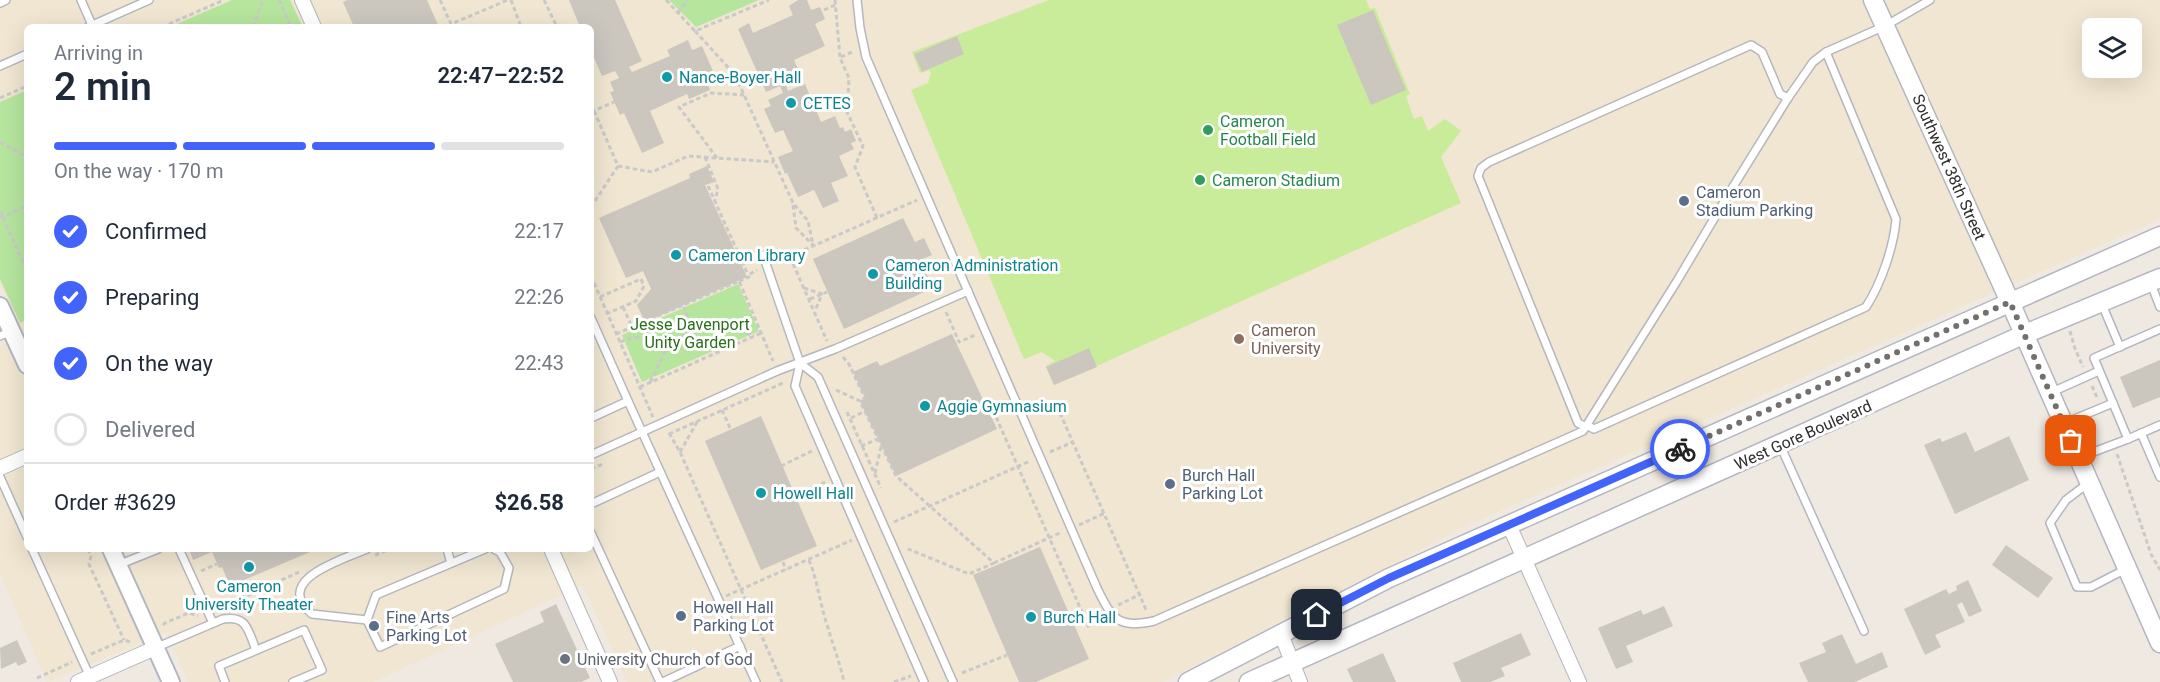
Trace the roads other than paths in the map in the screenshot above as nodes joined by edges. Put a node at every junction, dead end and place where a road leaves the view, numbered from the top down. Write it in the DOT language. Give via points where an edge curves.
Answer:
graph roads {
  1 [pos="6,0"];
  2 [pos="81,0"];
  3 [pos="149,0"];
  4 [pos="302,0"];
  5 [pos="857,0"];
  6 [pos="1873,0"];
  7 [pos="1930,0"];
  8 [pos="0,3"];
  9 [pos="89,24"];
  10 [pos="95,24"];
  11 [pos="313,24"];
  12 [pos="1885,26"];
  13 [pos="1826,52"];
  14 [pos="24,55"];
  15 [pos="0,66"];
  16 [pos="1788,98"];
  17 [pos="2160,236"];
  18 [pos="763,255"];
  19 [pos="2155,280"];
  20 [pos="968,291"];
  21 [pos="2010,302"];
  22 [pos="2101,302"];
  23 [pos="0,306"];
  24 [pos="2160,307"];
  25 [pos="594,325"];
  26 [pos="2160,329"];
  27 [pos="6,334"];
  28 [pos="2025,334"];
  29 [pos="2120,346"];
  30 [pos="24,361"];
  31 [pos="800,363"];
  32 [pos="2099,371"];
  33 [pos="2050,393"];
  34 [pos="628,401"];
  35 [pos="2113,403"];
  36 [pos="594,417"];
  37 [pos="2063,423"];
  38 [pos="2160,425"];
  39 [pos="1587,427"];
  40 [pos="642,432"];
  41 [pos="2141,433"];
  42 [pos="2128,439"];
  43 [pos="1780,445"];
  44 [pos="594,454"];
  45 [pos="24,457"];
  46 [pos="2079,458"];
  47 [pos="0,468"];
  48 [pos="660,472"];
  49 [pos="0,477"];
  50 [pos="2160,477"];
  51 [pos="2090,483"];
  52 [pos="594,503"];
  53 [pos="1509,525"];
  54 [pos="24,530"];
  55 [pos="594,539"];
  56 [pos="33,552"];
  57 [pos="112,552"];
  58 [pos="150,552"];
  59 [pos="180,552"];
  60 [pos="360,552"];
  61 [pos="448,552"];
  62 [pos="477,552"];
  63 [pos="500,552"];
  64 [pos="552,552"];
  65 [pos="1524,559"];
  66 [pos="451,563"];
  67 [pos="118,565"];
  68 [pos="2129,568"];
  69 [pos="368,620"];
  70 [pos="213,623"];
  71 [pos="1864,631"];
  72 [pos="1281,634"];
  73 [pos="2160,643"];
  74 [pos="740,646"];
  75 [pos="155,648"];
  76 [pos="256,650"];
  77 [pos="1292,662"];
  78 [pos="84,679"];
  79 [pos="171,682"];
  80 [pos="225,682"];
  81 [pos="293,682"];
  82 [pos="610,682"];
  83 [pos="661,682"];
  84 [pos="756,682"];
  85 [pos="924,682"];
  86 [pos="953,682"];
  87 [pos="1188,682"];
  88 [pos="1249,682"];
  89 [pos="1300,682"];
  90 [pos="1579,682"];
  1 -- 8 [label="lane"];
  2 -- 9 [label="lane"];
  3 -- 10 [label="lane"];
  4 -- 11 [label="street"];
  5 -- 20 [label="lane" via="866,57"];
  6 -- 12 [label="main road, Southwest 38th Street"];
  7 -- 12 [label="lane"];
  12 -- 13 [label="lane"];
  12 -- 21 [label="main road, Southwest 38th Street"];
  13 -- 16 [label="lane" via="1813,62"];
  13 -- 39 [label="lane" via="1896,219 1895,235 1872,298 1866,307 1594,429"];
  14 -- 15 [label="lane"];
  16 -- 39 [label="lane"];
  16 -- 39 [label="lane" via="1780,94 1762,52 1751,45 1481,168 1478,176 1578,423"];
  17 -- 21 [label="main road"];
  18 -- 31 [label="lane"];
  19 -- 22 [label="main road, West Gore Boulevard"];
  19 -- 24 [label="lane"];
  20 -- 31 [label="lane"];
  20 -- 39 [label="lane" via="1107,610 1122,622 1137,625 1154,621 1578,435"];
  21 -- 28 [label="main road, Southwest 38th Street"];
  21 -- 53 [label="main road"];
  22 -- 28 [label="main road, West Gore Boulevard"];
  22 -- 29 [label="lane"];
  23 -- 27 [label="street"];
  25 -- 34 [label="lane"];
  26 -- 29 [label="lane"];
  27 -- 30 [label="street"];
  28 -- 33 [label="main road, Southwest 38th Street"];
  28 -- 43 [label="main road, West Gore Boulevard"];
  29 -- 32 [label="lane" via="2094,358"];
  31 -- 40 [label="lane"];
  31 -- 85 [label="lane" via="795,386"];
  31 -- 86 [label="lane" via="818,377"];
  32 -- 33 [label="lane"];
  32 -- 35 [label="lane"];
  33 -- 37 [label="main road, Southwest 38th Street"];
  34 -- 36 [label="lane"];
  34 -- 40 [label="lane"];
  35 -- 37 [label="lane"];
  35 -- 42 [label="lane"];
  37 -- 46 [label="main road, Southwest 38th Street"];
  38 -- 41 [label="lane"];
  40 -- 44 [label="lane"];
  40 -- 48 [label="lane"];
  41 -- 42 [label="lane"];
  41 -- 50 [label="lane"];
  42 -- 46 [label="lane"];
  43 -- 65 [label="main road, West Gore Boulevard"];
  43 -- 71 [label="lane"];
  45 -- 47 [label="street"];
  46 -- 51 [label="main road, Southwest 38th Street"];
  48 -- 52 [label="lane"];
  48 -- 74 [label="lane"];
  49 -- 54 [label="lane"];
  51 -- 68 [label="main road, Southwest 38th Street"];
  51 -- 68 [label="lane" via="2066,500 2050,523 2072,577 2078,587 2091,588"];
  53 -- 65 [label="street"];
  53 -- 72 [label="main road" via="1389,578"];
  55 -- 83 [label="lane"];
  56 -- 78 [label="lane"];
  57 -- 67 [label="street"];
  58 -- 67 [label="lane"];
  59 -- 70 [label="lane"];
  60 -- 69 [label="lane" via="313,573 302,584 301,601 312,614"];
  61 -- 66 [label="lane"];
  62 -- 66 [label="lane"];
  63 -- 69 [label="lane" via="509,568 504,590 380,647"];
  64 -- 82 [label="street"];
  65 -- 77 [label="main road, West Gore Boulevard"];
  65 -- 90 [label="street"];
  66 -- 69 [label="lane" via="376,595"];
  67 -- 75 [label="street"];
  68 -- 73 [label="main road, Southwest 38th Street"];
  70 -- 75 [label="lane"];
  70 -- 76 [label="lane" via="238,618"];
  72 -- 77 [label="street"];
  72 -- 87 [label="main road"];
  74 -- 83 [label="lane"];
  74 -- 84 [label="lane"];
  75 -- 78 [label="street"];
  75 -- 79 [label="street"];
  76 -- 80 [label="lane" via="219,666"];
  76 -- 81 [label="lane" via="304,630 322,670"];
  77 -- 88 [label="main road, West Gore Boulevard"];
  77 -- 89 [label="street"];
}
